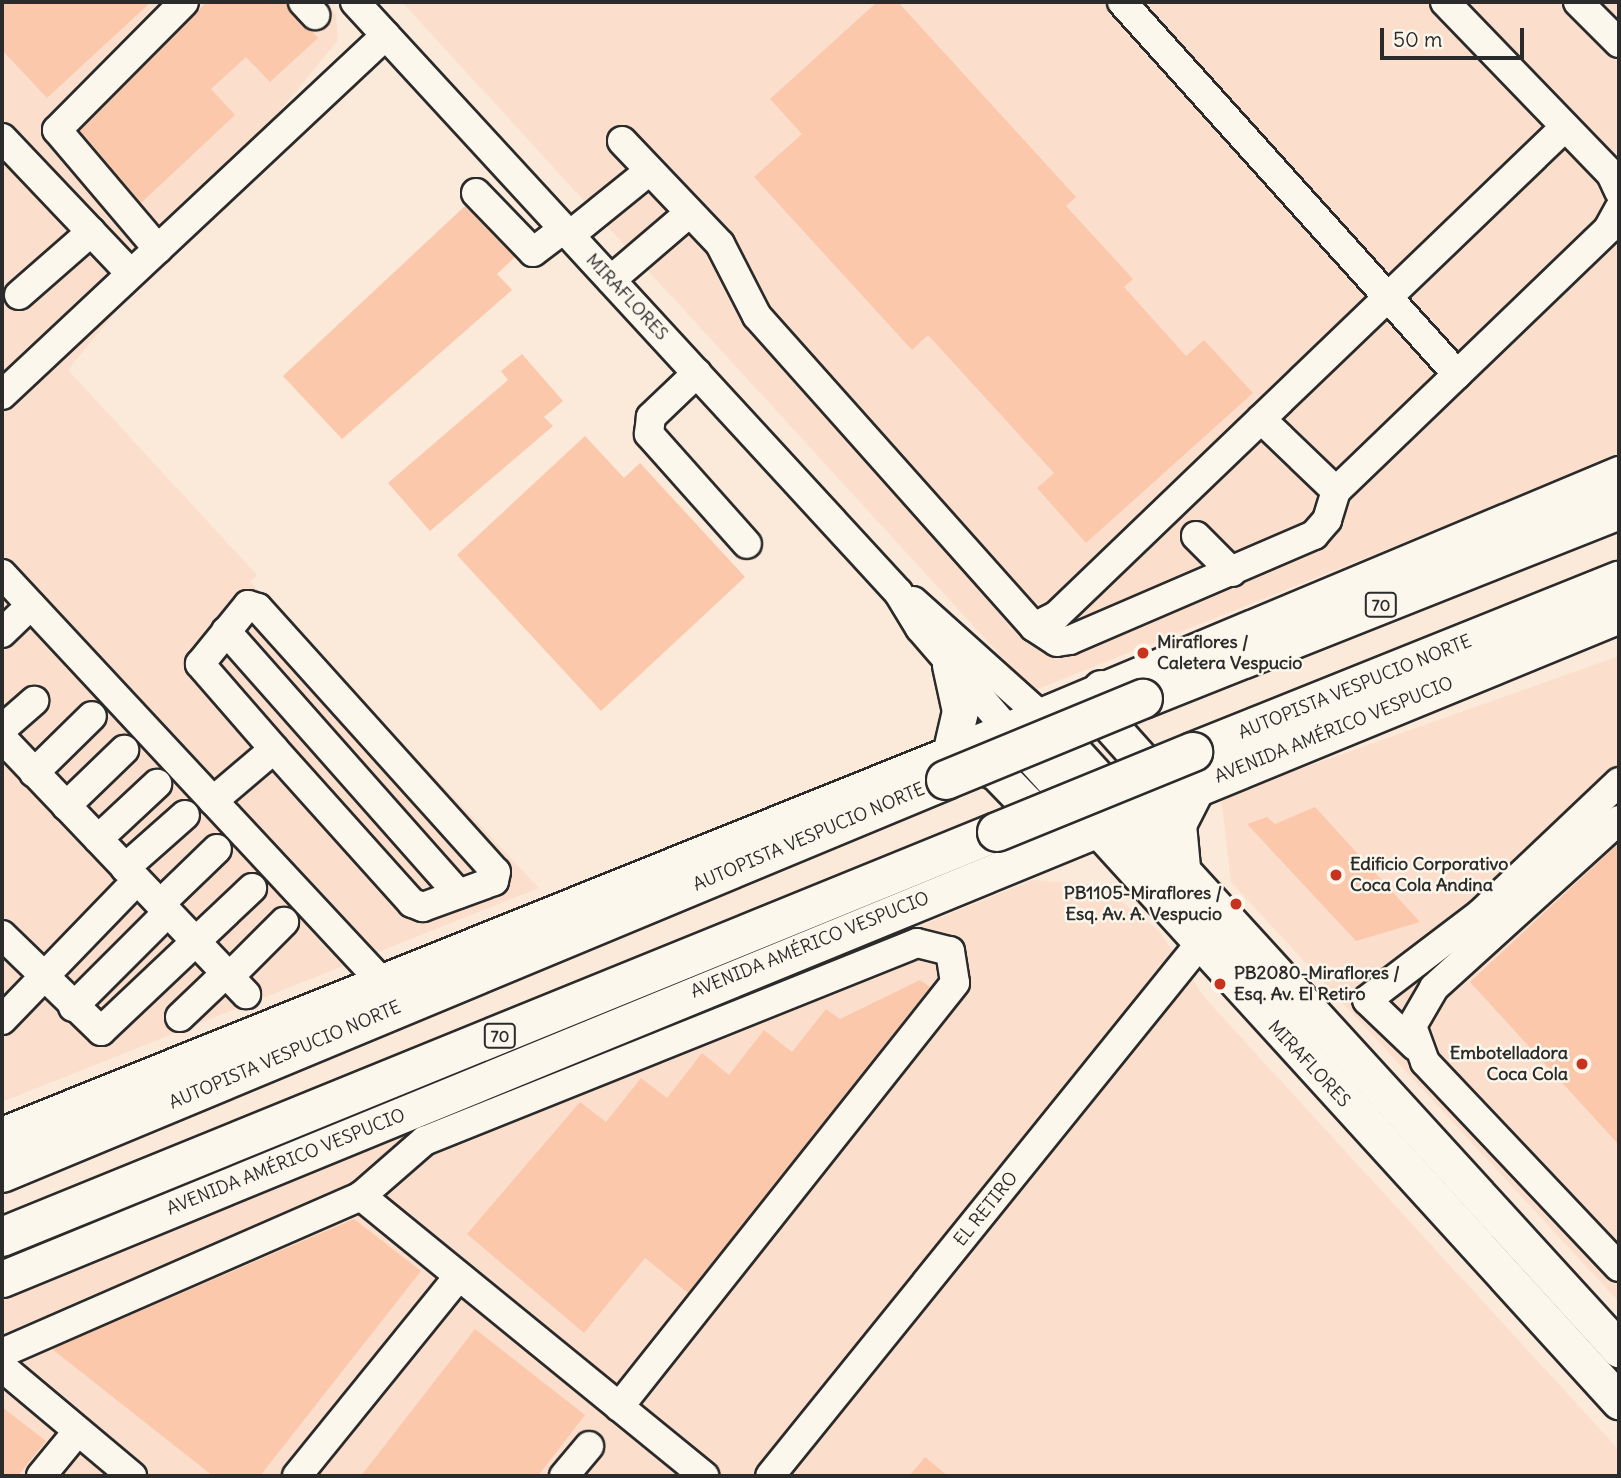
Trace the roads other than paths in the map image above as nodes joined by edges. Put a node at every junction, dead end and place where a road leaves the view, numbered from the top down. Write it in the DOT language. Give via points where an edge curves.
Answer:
graph roads {
  1 [pos="184,2"];
  2 [pos="355,2"];
  3 [pos="1122,2"];
  4 [pos="1445,2"];
  5 [pos="1578,2"];
  6 [pos="386,35"];
  7 [pos="1619,43"];
  8 [pos="1565,127"];
  9 [pos="2,138"];
  10 [pos="622,141"];
  11 [pos="649,171"];
  12 [pos="1619,191"];
  13 [pos="477,193"];
  14 [pos="1619,209"];
  15 [pos="688,214"];
  16 [pos="90,232"];
  17 [pos="567,232"];
  18 [pos="158,249"];
  19 [pos="131,274"];
  20 [pos="611,280"];
  21 [pos="19,295"];
  22 [pos="1387,298"];
  23 [pos="696,373"];
  24 [pos="1457,374"];
  25 [pos="3,392"];
  26 [pos="1261,419"];
  27 [pos="1619,474"];
  28 [pos="1336,491"];
  29 [pos="1619,510"];
  30 [pos="1196,536"];
  31 [pos="747,544"];
  32 [pos="1232,572"];
  33 [pos="2,574"];
  34 [pos="898,593"];
  35 [pos="31,605"];
  36 [pos="1618,609"];
  37 [pos="1034,627"];
  38 [pos="226,631"];
  39 [pos="2,633"];
  40 [pos="950,665"];
  41 [pos="1101,688"];
  42 [pos="34,701"];
  43 [pos="1040,715"];
  44 [pos="92,716"];
  45 [pos="2,729"];
  46 [pos="1008,730"];
  47 [pos="2,738"];
  48 [pos="274,749"];
  49 [pos="124,750"];
  50 [pos="948,767"];
  51 [pos="1195,768"];
  52 [pos="34,773"];
  53 [pos="1619,782"];
  54 [pos="156,784"];
  55 [pos="213,801"];
  56 [pos="66,806"];
  57 [pos="1131,812"];
  58 [pos="186,815"];
  59 [pos="1619,820"];
  60 [pos="1099,825"];
  61 [pos="98,839"];
  62 [pos="1044,848"];
  63 [pos="217,849"];
  64 [pos="1182,867"];
  65 [pos="131,874"];
  66 [pos="1146,875"];
  67 [pos="252,888"];
  68 [pos="459,894"];
  69 [pos="164,908"];
  70 [pos="284,922"];
  71 [pos="2,935"];
  72 [pos="1202,941"];
  73 [pos="196,942"];
  74 [pos="42,976"];
  75 [pos="234,981"];
  76 [pos="382,982"];
  77 [pos="73,1007"];
  78 [pos="5,1011"];
  79 [pos="180,1017"];
  80 [pos="1415,1046"];
  81 [pos="2,1135"];
  82 [pos="2,1173"];
  83 [pos="362,1196"];
  84 [pos="2,1237"];
  85 [pos="1619,1267"];
  86 [pos="459,1276"];
  87 [pos="2,1279"];
  88 [pos="1619,1349"];
  89 [pos="2,1353"];
  90 [pos="2,1367"];
  91 [pos="1619,1401"];
  92 [pos="619,1407"];
  93 [pos="78,1431"];
  94 [pos="589,1446"];
  95 [pos="41,1476"];
  96 [pos="132,1476"];
  97 [pos="297,1476"];
  98 [pos="564,1476"];
  99 [pos="704,1476"];
  100 [pos="770,1476"];
  1 -- 18 [label="street" via="57,130"];
  2 -- 6 [label="street, MIRAFLORES"];
  3 -- 22 [label="street"];
  4 -- 8 [label="street"];
  5 -- 7 [label="street"];
  6 -- 17 [label="street, MIRAFLORES"];
  6 -- 18 [label="street"];
  8 -- 12 [label="street"];
  8 -- 22 [label="street"];
  9 -- 16 [label="street"];
  10 -- 11 [label="street"];
  11 -- 15 [label="street"];
  11 -- 17 [label="street"];
  13 -- 17 [label="street" via="533,251"];
  14 -- 24 [label="street" via="1608,229"];
  15 -- 20 [label="street"];
  15 -- 37 [label="street" via="730,258 757,316"];
  16 -- 19 [label="street"];
  16 -- 21 [label="street"];
  17 -- 20 [label="street, MIRAFLORES"];
  18 -- 19 [label="street"];
  19 -- 25 [label="street"];
  20 -- 23 [label="street, MIRAFLORES"];
  22 -- 24 [label="street"];
  22 -- 26 [label="street"];
  23 -- 31 [label="street" via="651,417 649,435"];
  23 -- 34 [label="street, MIRAFLORES"];
  24 -- 28 [label="street"];
  26 -- 28 [label="street"];
  26 -- 37 [label="street" via="1056,615"];
  27 -- 41 [label="main road"];
  28 -- 32 [label="street" via="1327,520 1314,535"];
  29 -- 50 [label="highway, AUTOPISTA VESPUCIO NORTE / 70, bridge" via="1143,699"];
  30 -- 32 [label="street"];
  32 -- 37 [label="street" via="1070,640 1057,642"];
  33 -- 35 [label="street"];
  34 -- 40 [label="street, MIRAFLORES"];
  34 -- 43 [label="street, MIRAFLORES" via="937,618"];
  35 -- 39 [label="street"];
  35 -- 55 [label="street"];
  36 -- 51 [label="highway, AUTOPISTA VESPUCIO NORTE / 70"];
  38 -- 48 [label="street" via="200,664"];
  38 -- 68 [label="street"];
  38 -- 68 [label="street" via="248,605 258,608 496,872 494,881"];
  40 -- 46 [label="street, MIRAFLORES"];
  40 -- 50 [label="main road" via="960,711"];
  41 -- 43 [label="main road"];
  41 -- 51 [label="main road" via="1109,724 1143,762"];
  42 -- 45 [label="street"];
  43 -- 46 [label="main road"];
  43 -- 57 [label="main road, MIRAFLORES"];
  44 -- 52 [label="street"];
  46 -- 50 [label="main road"];
  46 -- 60 [label="main road, MIRAFLORES"];
  47 -- 52 [label="street"];
  48 -- 55 [label="street"];
  48 -- 68 [label="street" via="412,903 423,907"];
  49 -- 56 [label="street"];
  50 -- 62 [label="main road" via="976,759 996,772 1027,804"];
  50 -- 76 [label="main road"];
  50 -- 82 [label="highway, AUTOPISTA VESPUCIO NORTE / 70"];
  51 -- 57 [label="main road, AVENIDA AMÉRICO VESPUCIO"];
  51 -- 64 [label="main road" via="1178,824"];
  51 -- 84 [label="highway, AUTOPISTA VESPUCIO NORTE / 70, bridge" via="997,832"];
  52 -- 56 [label="street"];
  53 -- 80 [label="street" via="1480,913 1367,1000"];
  54 -- 61 [label="street"];
  55 -- 76 [label="street"];
  56 -- 61 [label="street"];
  57 -- 60 [label="main road, AVENIDA AMÉRICO VESPUCIO"];
  57 -- 64 [label="main road, MIRAFLORES"];
  58 -- 65 [label="street"];
  59 -- 80 [label="street" via="1423,1000 1412,1026"];
  60 -- 62 [label="main road, AVENIDA AMÉRICO VESPUCIO"];
  60 -- 66 [label="main road, MIRAFLORES"];
  61 -- 65 [label="street"];
  62 -- 66 [label="main road" via="1079,850"];
  62 -- 87 [label="main road, AVENIDA AMÉRICO VESPUCIO"];
  63 -- 69 [label="street"];
  64 -- 88 [label="main road, MIRAFLORES" via="1305,1010"];
  65 -- 69 [label="street"];
  65 -- 74 [label="street"];
  66 -- 72 [label="main road, MIRAFLORES"];
  67 -- 73 [label="street"];
  69 -- 73 [label="street"];
  69 -- 77 [label="street"];
  70 -- 75 [label="street"];
  71 -- 74 [label="street"];
  72 -- 91 [label="main road, MIRAFLORES"];
  72 -- 100 [label="street, EL RETIRO"];
  73 -- 75 [label="street"];
  73 -- 77 [label="street" via="104,1030"];
  74 -- 77 [label="street"];
  74 -- 78 [label="street"];
  75 -- 79 [label="street"];
  76 -- 81 [label="main road"];
  80 -- 85 [label="street"];
  83 -- 86 [label="street"];
  83 -- 89 [label="street"];
  83 -- 92 [label="street" via="424,1141 916,943 950,951 955,983"];
  86 -- 92 [label="street"];
  86 -- 97 [label="street"];
  90 -- 93 [label="street"];
  92 -- 99 [label="street"];
  93 -- 95 [label="street"];
  93 -- 96 [label="street"];
  94 -- 98 [label="street"];
}
